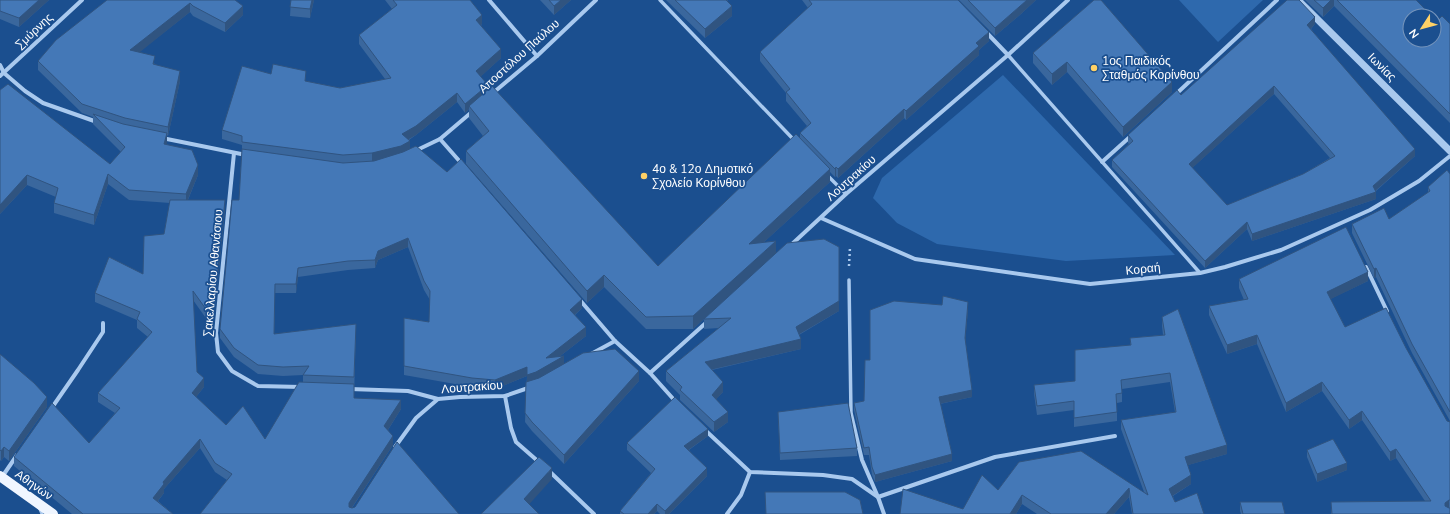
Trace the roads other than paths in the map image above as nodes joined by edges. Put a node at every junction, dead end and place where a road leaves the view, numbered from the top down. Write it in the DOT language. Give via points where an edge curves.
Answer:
graph roads {
  1 [pos="82,0"];
  2 [pos="489,0"];
  3 [pos="596,0"];
  4 [pos="660,0"];
  5 [pos="1068,0"];
  6 [pos="1277,0"];
  7 [pos="1298,0"];
  8 [pos="981,28"];
  9 [pos="1008,55"];
  10 [pos="537,56"];
  11 [pos="0,65"];
  12 [pos="4,73"];
  13 [pos="0,76"];
  14 [pos="491,95"];
  15 [pos="1172,97"];
  16 [pos="474,110"];
  17 [pos="101,123"];
  18 [pos="1137,130"];
  19 [pos="160,138"];
  20 [pos="440,139"];
  21 [pos="797,143"];
  22 [pos="1450,150"];
  23 [pos="234,153"];
  24 [pos="249,155"];
  25 [pos="408,155"];
  26 [pos="1450,156"];
  27 [pos="1102,162"];
  28 [pos="466,168"];
  29 [pos="825,172"];
  30 [pos="846,194"];
  31 [pos="821,218"];
  32 [pos="1343,223"];
  33 [pos="1347,230"];
  34 [pos="786,250"];
  35 [pos="1364,264"];
  36 [pos="1200,273"];
  37 [pos="849,280"];
  38 [pos="574,293"];
  39 [pos="1388,313"];
  40 [pos="709,320"];
  41 [pos="103,323"];
  42 [pos="615,340"];
  43 [pos="587,356"];
  44 [pos="650,373"];
  45 [pos="537,384"];
  46 [pos="305,387"];
  47 [pos="345,389"];
  48 [pos="505,396"];
  49 [pos="438,399"];
  50 [pos="677,403"];
  51 [pos="47,414"];
  52 [pos="851,414"];
  53 [pos="700,425"];
  54 [pos="1115,436"];
  55 [pos="20,452"];
  56 [pos="392,452"];
  57 [pos="750,472"];
  58 [pos="1,477"];
  59 [pos="878,497"];
  60 [pos="36,502"];
  61 [pos="42,514"];
  62 [pos="53,514"];
  63 [pos="594,514"];
  64 [pos="727,514"];
  65 [pos="884,514"];
  1 -- 12 [label="street, Σμύρνης"];
  2 -- 10 [label="street"];
  3 -- 10 [label="street, Αποστόλου Παύλου"];
  4 -- 21 [label="street"];
  5 -- 9 [label="street, Λουτρακίου"];
  6 -- 15 [label="street"];
  7 -- 22 [label="street, Ιωνίας"];
  8 -- 9 [label="street"];
  9 -- 27 [label="street"];
  9 -- 30 [label="street, Λουτρακίου"];
  10 -- 14 [label="street, Αποστόλου Παύλου"];
  11 -- 12 [label="street"];
  12 -- 13 [label="street, Σμύρνης"];
  12 -- 17 [label="street" via="43,103"];
  16 -- 20 [label="street, Αποστόλου Παύλου"];
  18 -- 27 [label="street"];
  19 -- 23 [label="street"];
  20 -- 25 [label="street, Αποστόλου Παύλου"];
  20 -- 28 [label="street"];
  23 -- 24 [label="street"];
  23 -- 46 [label="street, Σακελλαρίου Αθανάσιου" via="216,333 218,352 232,371 258,386"];
  26 -- 32 [label="street, Κοραή" via="1419,181"];
  27 -- 36 [label="street"];
  29 -- 30 [label="street"];
  30 -- 31 [label="street, Λουτρακίου"];
  31 -- 34 [label="street, Λουτρακίου"];
  31 -- 36 [label="street, Κοραή" via="915,259 1029,276 1090,284"];
  32 -- 33 [label="street"];
  32 -- 36 [label="street, Κοραή" via="1281,250"];
  35 -- 39 [label="street"];
  37 -- 52 [label="street"];
  38 -- 42 [label="street"];
  40 -- 44 [label="street"];
  41 -- 51 [label="street" via="103,332"];
  42 -- 43 [label="street"];
  42 -- 44 [label="street"];
  44 -- 50 [label="street"];
  45 -- 48 [label="street, Λουτρακίου"];
  47 -- 49 [label="street" via="408,391"];
  48 -- 49 [label="street, Λουτρακίου"];
  48 -- 63 [label="street" via="516,442"];
  49 -- 56 [label="street, Λουτρακίου" via="416,418"];
  52 -- 59 [label="street" via="862,460"];
  53 -- 57 [label="street"];
  54 -- 59 [label="street" via="995,457"];
  55 -- 58 [label="street"];
  57 -- 59 [label="street" via="823,475 852,479"];
  57 -- 64 [label="street" via="741,495"];
  58 -- 60 [label="main road, Αθηνών"];
  59 -- 65 [label="street"];
  60 -- 61 [label="lane"];
  60 -- 62 [label="main road, Αθηνών"];
}
